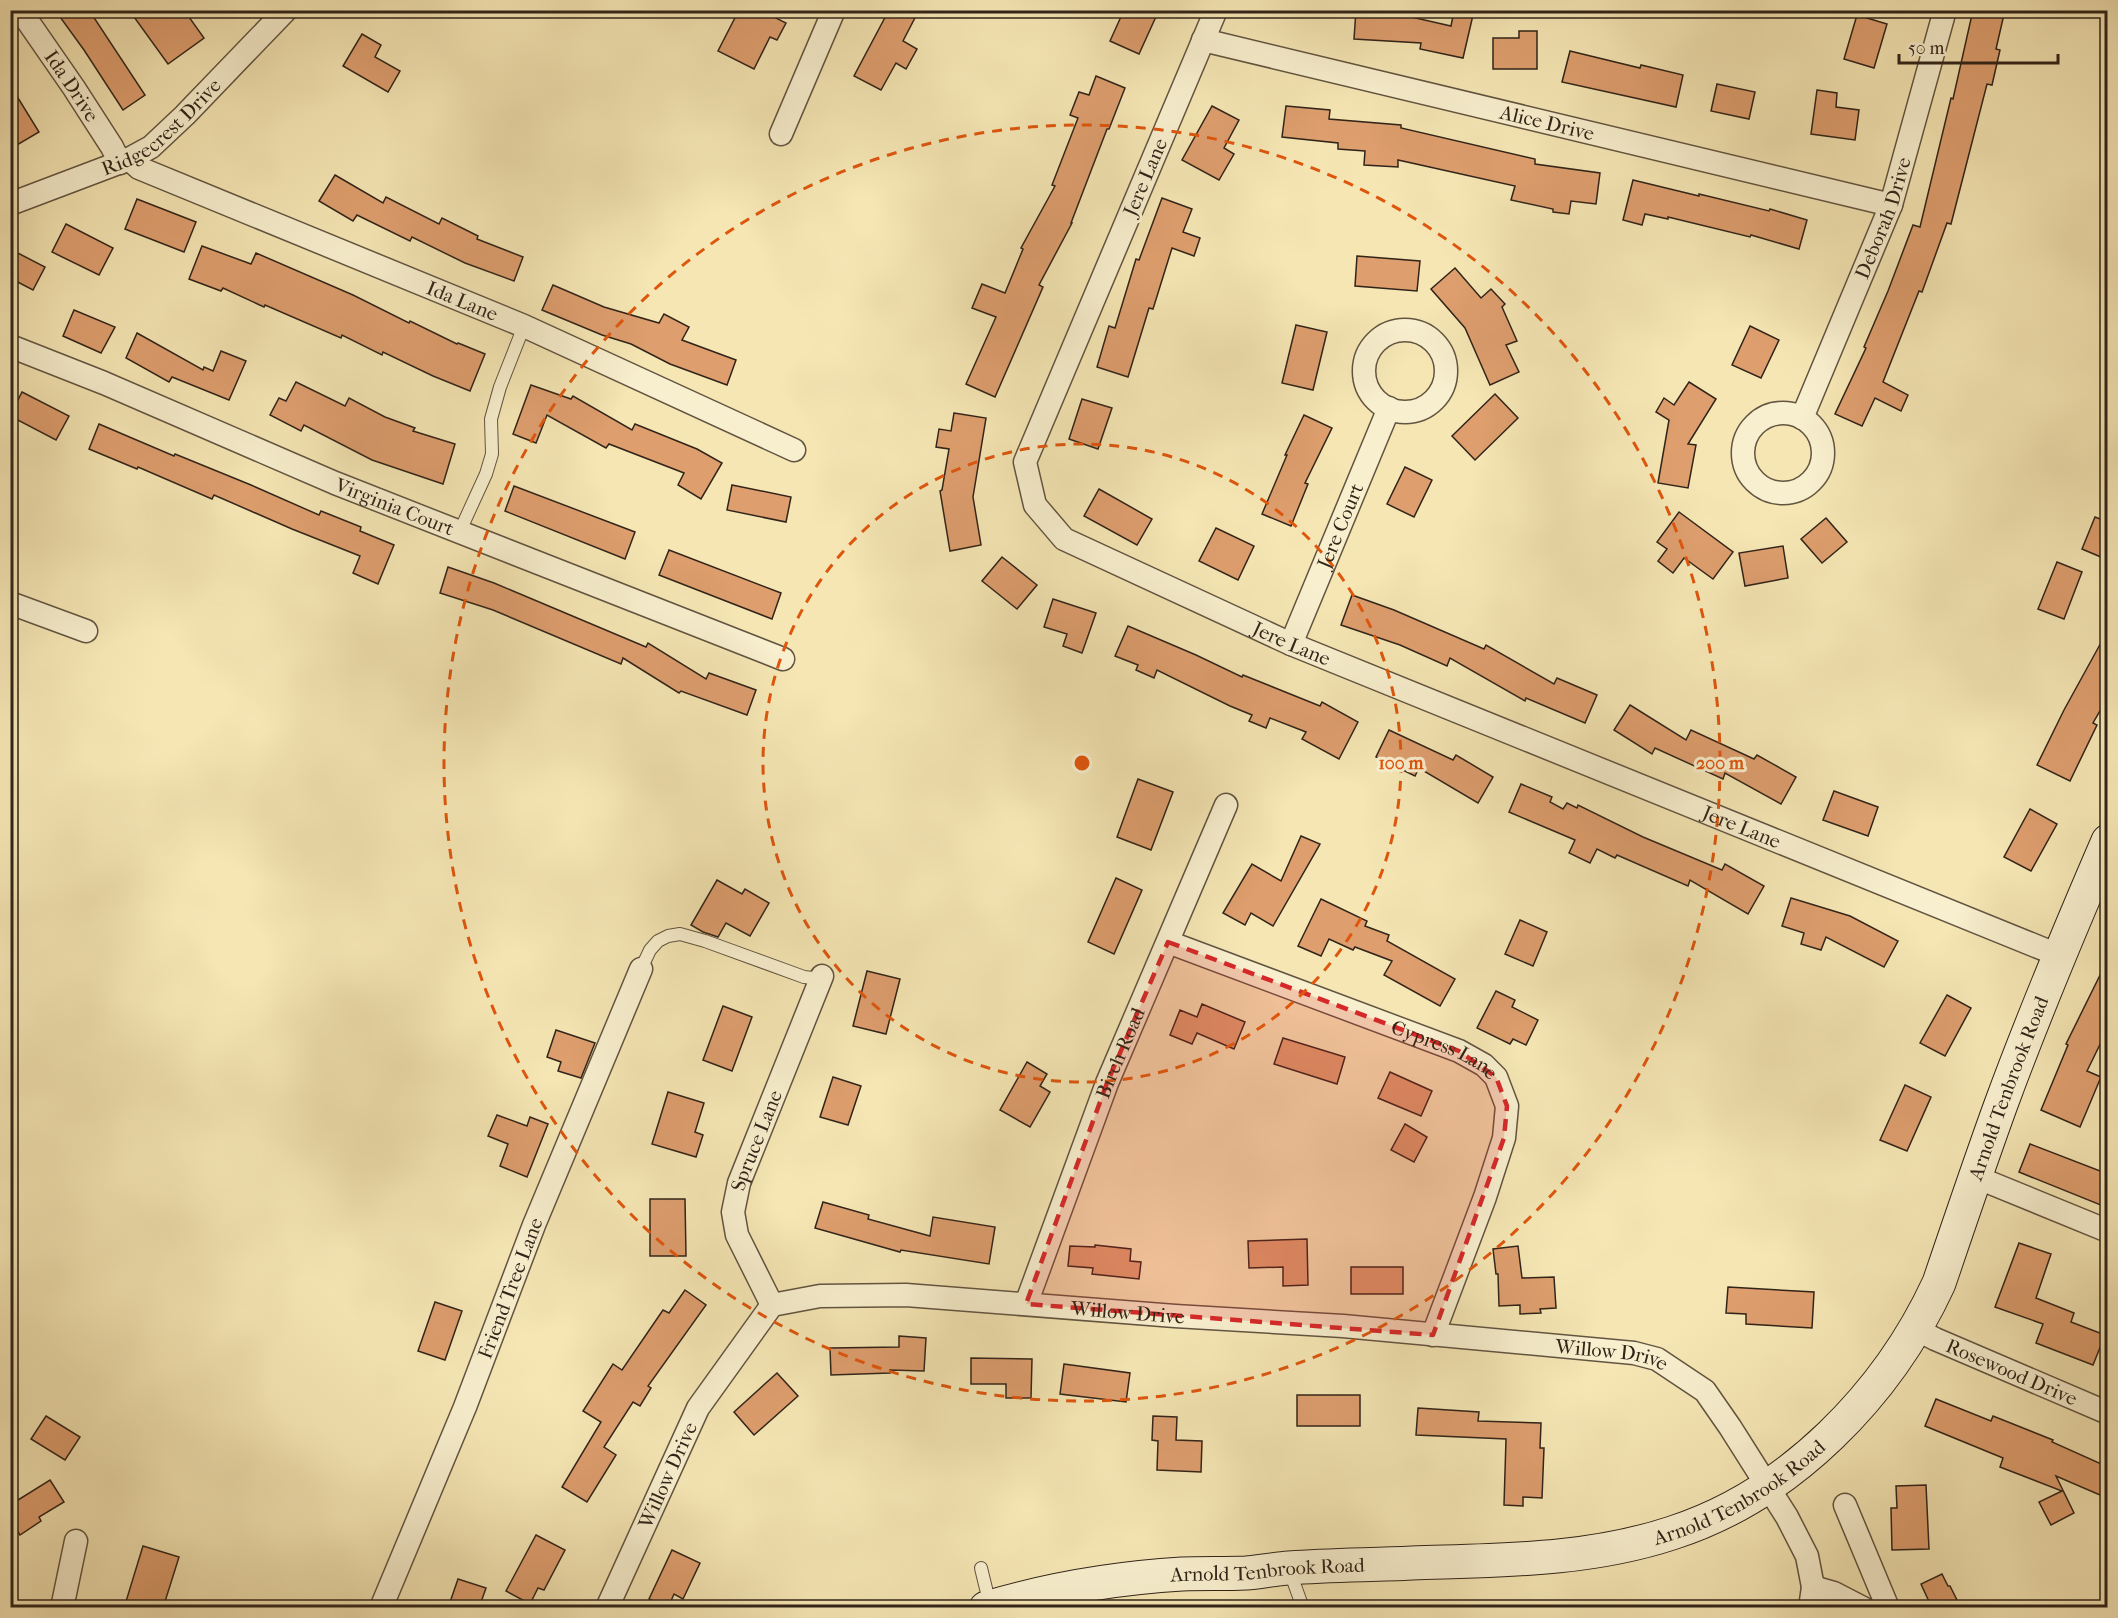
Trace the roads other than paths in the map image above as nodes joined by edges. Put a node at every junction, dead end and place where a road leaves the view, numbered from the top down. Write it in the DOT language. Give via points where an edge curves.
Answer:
graph roads {
  1 [pos="20,10"];
  2 [pos="286,10"];
  3 [pos="834,10"];
  4 [pos="1216,10"];
  5 [pos="1945,10"];
  6 [pos="1203,40"];
  7 [pos="781,134"];
  8 [pos="124,161"];
  9 [pos="10,204"];
  10 [pos="1892,205"];
  11 [pos="524,326"];
  12 [pos="10,346"];
  13 [pos="1389,408"];
  14 [pos="1802,418"];
  15 [pos="794,450"];
  16 [pos="459,533"];
  17 [pos="10,603"];
  18 [pos="86,631"];
  19 [pos="1291,644"];
  20 [pos="783,659"];
  21 [pos="1226,805"];
  22 [pos="2108,841"];
  23 [pos="1168,942"];
  24 [pos="2058,955"];
  25 [pos="641,969"];
  26 [pos="822,976"];
  27 [pos="1976,1177"];
  28 [pos="2108,1232"];
  29 [pos="1026,1304"];
  30 [pos="772,1305"];
  31 [pos="1916,1329"];
  32 [pos="1433,1335"];
  33 [pos="2108,1413"];
  34 [pos="1767,1485"];
  35 [pos="1845,1505"];
  36 [pos="76,1542"];
  37 [pos="981,1568"];
  38 [pos="1289,1568"];
  39 [pos="1811,1597"];
  40 [pos="988,1607"];
  41 [pos="62,1608"];
  42 [pos="381,1608"];
  43 [pos="607,1608"];
  44 [pos="1303,1608"];
  45 [pos="1863,1608"];
  46 [pos="1888,1608"];
  1 -- 8 [label="street, Ida Drive"];
  2 -- 8 [label="street, Ridgecrest Drive" via="152,147"];
  3 -- 7 [label="street"];
  4 -- 6 [label="street, Jere Lane"];
  5 -- 10 [label="street, Deborah Drive"];
  6 -- 10 [label="street, Alice Drive"];
  6 -- 19 [label="street, Jere Lane" via="1024,462 1035,505 1064,539"];
  8 -- 9 [label="street, Ridgecrest Drive"];
  8 -- 11 [label="street, Ida Lane"];
  10 -- 14 [label="street, Deborah Drive"];
  11 -- 15 [label="street, Ida Lane"];
  11 -- 16 [label="lane" via="491,419 492,454 486,474"];
  12 -- 16 [label="street, Virginia Court"];
  13 -- 19 [label="street, Jere Court"];
  16 -- 20 [label="street, Virginia Court"];
  17 -- 18 [label="street"];
  19 -- 24 [label="street, Jere Lane"];
  21 -- 23 [label="street, Birch Road"];
  22 -- 24 [label="street, Arnold Tenbrook Road"];
  23 -- 29 [label="street, Birch Road" via="1107,1083"];
  23 -- 32 [label="street, Cypress Lane" via="1459,1051 1496,1077 1507,1106 1504,1138"];
  24 -- 27 [label="street, Arnold Tenbrook Road"];
  25 -- 26 [label="lane" via="658,941 681,934 804,977"];
  25 -- 42 [label="street, Friend Tree Lane"];
  26 -- 30 [label="street, Spruce Lane" via="739,1183 733,1212 737,1235"];
  27 -- 28 [label="street"];
  27 -- 31 [label="street, Arnold Tenbrook Road" via="1939,1283"];
  29 -- 30 [label="street, Willow Drive" via="906,1295 839,1295"];
  29 -- 32 [label="street, Willow Drive"];
  30 -- 43 [label="street, Willow Drive" via="698,1408"];
  31 -- 33 [label="street, Rosewood Drive"];
  31 -- 34 [label="street, Arnold Tenbrook Road" via="1892,1366 1838,1429"];
  32 -- 34 [label="street, Willow Drive" via="1634,1353 1657,1359 1705,1391"];
  34 -- 38 [label="street, Arnold Tenbrook Road" via="1715,1515 1674,1532 1574,1556"];
  34 -- 39 [label="street, Willow Drive" via="1807,1556"];
  35 -- 46 [label="street"];
  36 -- 41 [label="street"];
  37 -- 40 [label="lane"];
  38 -- 40 [label="street, Arnold Tenbrook Road" via="1117,1580"];
  38 -- 44 [label="lane"];
  39 -- 45 [label="street" via="1834,1593"];
}
